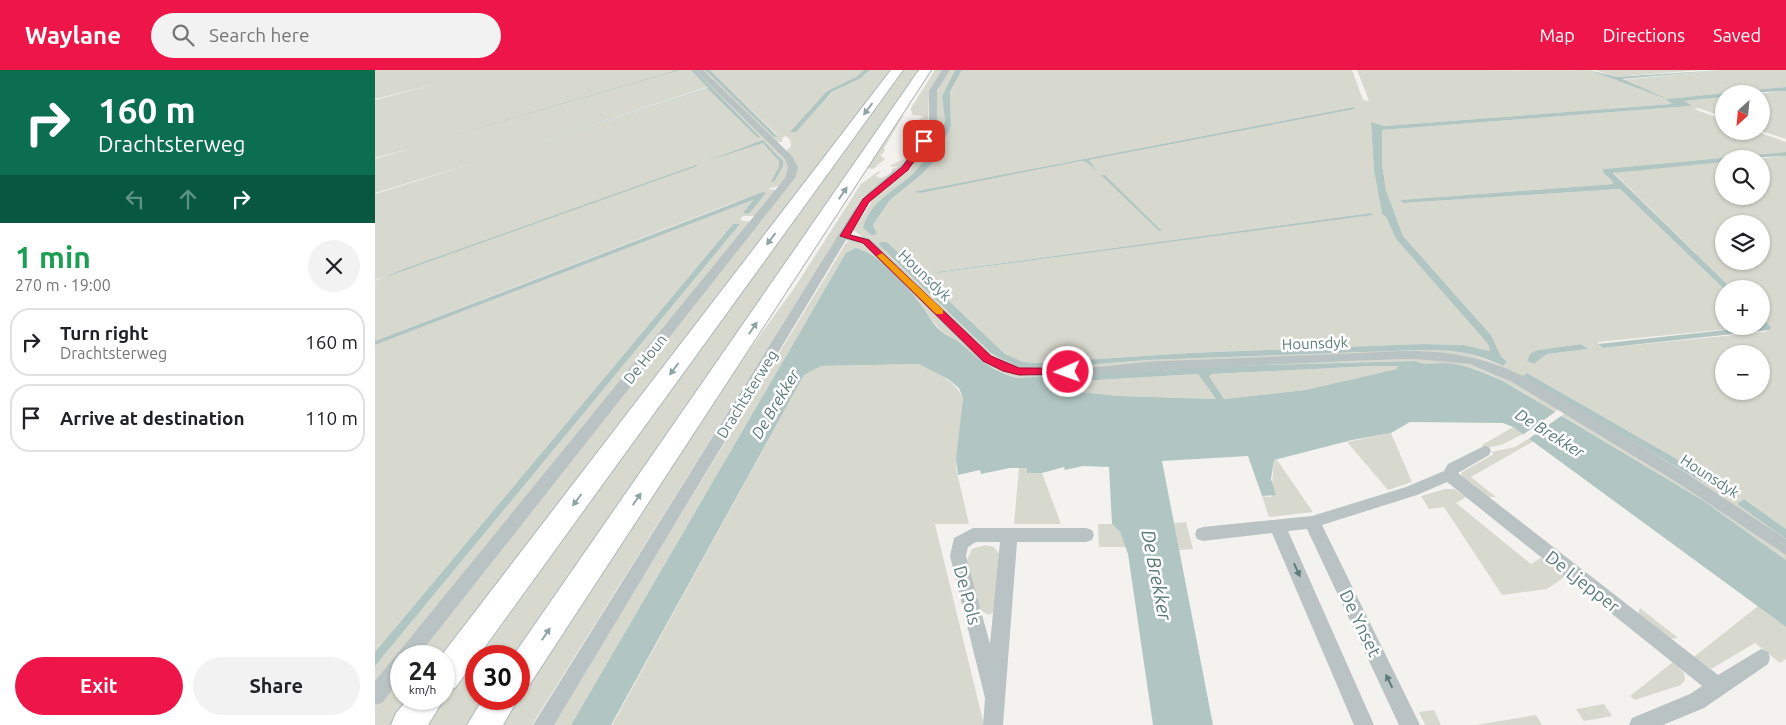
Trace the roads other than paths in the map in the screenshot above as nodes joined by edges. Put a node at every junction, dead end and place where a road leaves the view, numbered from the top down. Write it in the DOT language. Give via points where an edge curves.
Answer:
graph roads {
  1 [pos="699,70"];
  2 [pos="897,70"];
  3 [pos="925,70"];
  4 [pos="946,70"];
  5 [pos="844,236"];
  6 [pos="1484,451"];
  7 [pos="1449,476"];
  8 [pos="1312,522"];
  9 [pos="1277,525"];
  10 [pos="1203,534"];
  11 [pos="1009,535"];
  12 [pos="1086,535"];
  13 [pos="1786,548"];
  14 [pos="416,645"];
  15 [pos="530,658"];
  16 [pos="1761,658"];
  17 [pos="455,662"];
  18 [pos="390,677"];
  19 [pos="1717,686"];
  20 [pos="375,696"];
  21 [pos="995,696"];
  22 [pos="420,710"];
  23 [pos="495,710"];
  24 [pos="408,725"];
  25 [pos="485,725"];
  26 [pos="543,725"];
  27 [pos="993,725"];
  28 [pos="1364,725"];
  29 [pos="1410,725"];
  30 [pos="1639,725"];
  1 -- 14 [label="street, De Houn" via="789,158 793,167 790,178"];
  2 -- 17 [label="main road, one-way"];
  15 -- 3 [label="main road, Drachtsterweg, one-way"];
  4 -- 5 [label="street, Drachtsterweg" via="933,91 932,126 912,161 865,201"];
  5 -- 13 [label="street, Hounsdyk" via="866,241 987,358 1019,372 1420,355 1480,362 1512,377 1691,482"];
  5 -- 26 [label="street, Drachtsterweg"];
  6 -- 7 [label="street" via="1453,468"];
  7 -- 8 [label="street"];
  7 -- 19 [label="street, De Ljepper"];
  8 -- 9 [label="street"];
  29 -- 8 [label="street, De Ynset, one-way"];
  9 -- 10 [label="street"];
  9 -- 28 [label="street, one-way"];
  11 -- 12 [label="street, De Pols"];
  11 -- 21 [label="street, De Pols"];
  11 -- 21 [label="street, De Pols" via="973,535 966,538 957,550"];
  16 -- 19 [label="street"];
  18 -- 20 [label="street"];
  19 -- 30 [label="street" via="1697,701"];
  21 -- 27 [label="street, De Pols"];
  22 -- 24 [label="main road"];
  23 -- 25 [label="main road"];
}
